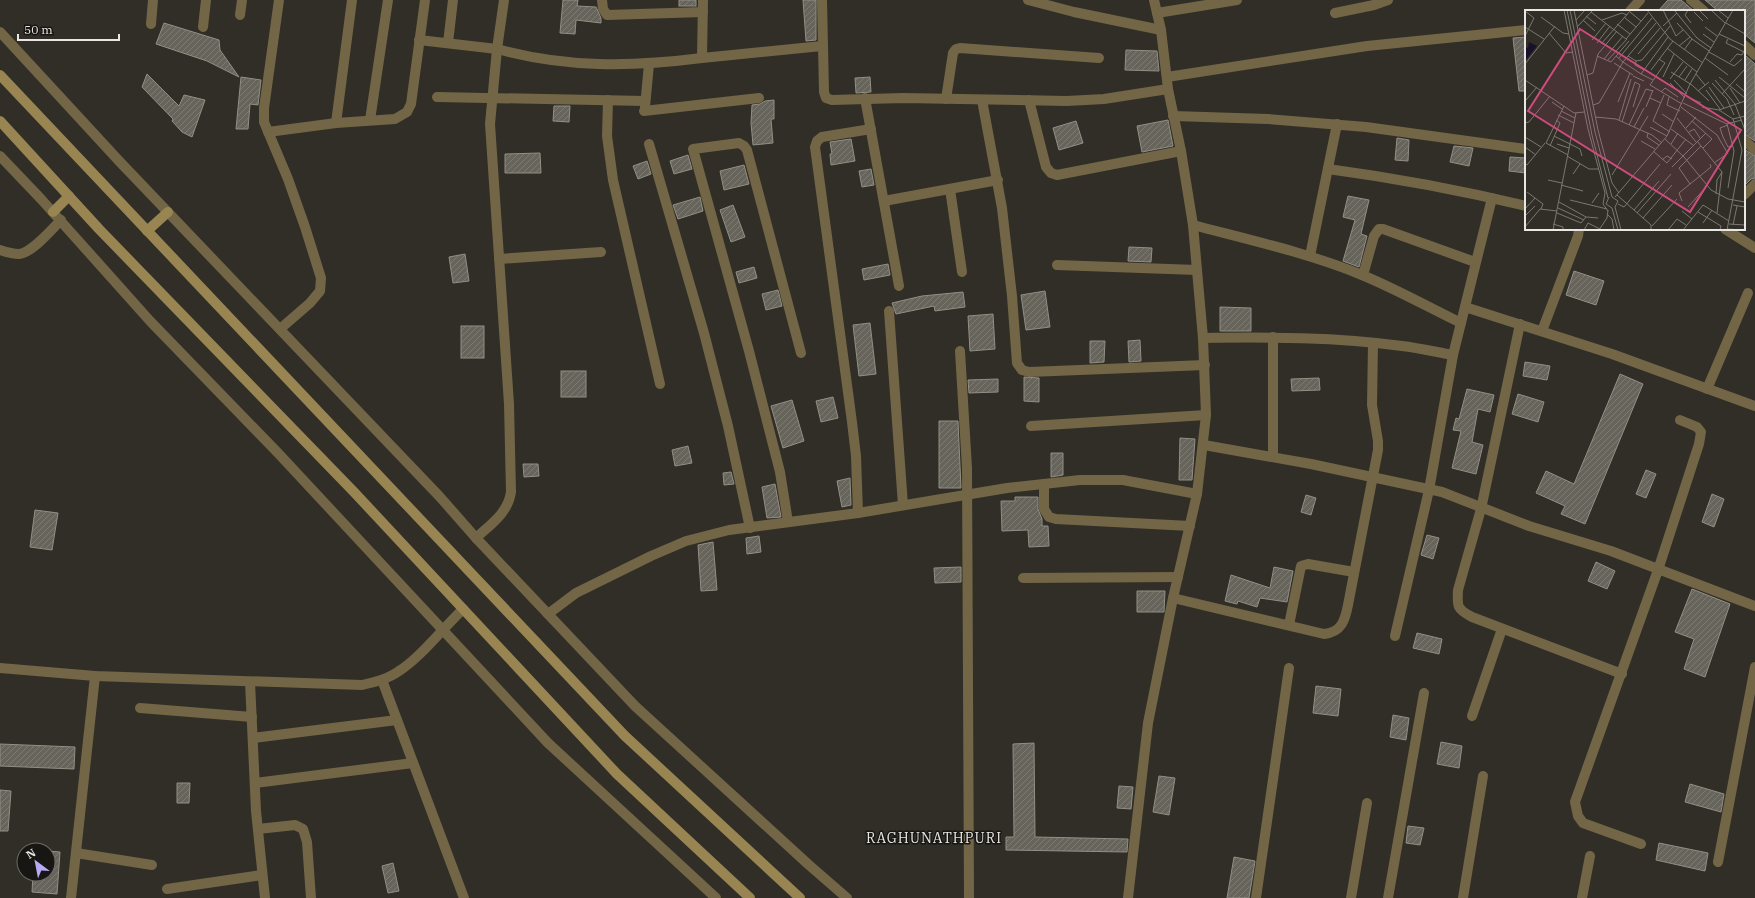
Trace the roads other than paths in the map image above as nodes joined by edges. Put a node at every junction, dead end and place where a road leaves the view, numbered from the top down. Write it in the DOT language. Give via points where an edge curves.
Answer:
graph roads {
  1 [pos="154,0"];
  2 [pos="206,0"];
  3 [pos="242,0"];
  4 [pos="279,0"];
  5 [pos="352,0"];
  6 [pos="388,0"];
  7 [pos="425,0"];
  8 [pos="453,0"];
  9 [pos="504,0"];
  10 [pos="602,0"];
  11 [pos="703,0"];
  12 [pos="822,0"];
  13 [pos="1028,0"];
  14 [pos="1154,0"];
  15 [pos="1237,0"];
  16 [pos="1388,0"];
  17 [pos="1640,0"];
  18 [pos="1691,0"];
  19 [pos="1631,10"];
  20 [pos="1703,10"];
  21 [pos="703,12"];
  22 [pos="1157,13"];
  23 [pos="1335,13"];
  24 [pos="240,15"];
  25 [pos="151,24"];
  26 [pos="203,27"];
  27 [pos="1161,30"];
  28 [pos="1525,30"];
  29 [pos="0,32"];
  30 [pos="419,40"];
  31 [pos="448,43"];
  32 [pos="822,46"];
  33 [pos="1745,46"];
  34 [pos="497,49"];
  35 [pos="1755,55"];
  36 [pos="702,58"];
  37 [pos="1099,58"];
  38 [pos="649,64"];
  39 [pos="0,75"];
  40 [pos="1167,77"];
  41 [pos="1168,89"];
  42 [pos="437,97"];
  43 [pos="491,98"];
  44 [pos="759,98"];
  45 [pos="865,98"];
  46 [pos="946,99"];
  47 [pos="608,100"];
  48 [pos="982,100"];
  49 [pos="1029,100"];
  50 [pos="645,110"];
  51 [pos="1174,116"];
  52 [pos="370,120"];
  53 [pos="0,121"];
  54 [pos="336,123"];
  55 [pos="1337,124"];
  56 [pos="871,129"];
  57 [pos="268,132"];
  58 [pos="1745,141"];
  59 [pos="649,144"];
  60 [pos="1525,149"];
  61 [pos="1755,150"];
  62 [pos="1181,151"];
  63 [pos="0,156"];
  64 [pos="1328,169"];
  65 [pos="998,180"];
  66 [pos="1755,184"];
  67 [pos="950,188"];
  68 [pos="1745,194"];
  69 [pos="69,196"];
  70 [pos="1492,198"];
  71 [pos="884,201"];
  72 [pos="1525,206"];
  73 [pos="53,212"];
  74 [pos="168,212"];
  75 [pos="60,220"];
  76 [pos="1193,225"];
  77 [pos="1579,230"];
  78 [pos="1727,230"];
  79 [pos="147,231"];
  80 [pos="1755,248"];
  81 [pos="0,250"];
  82 [pos="601,252"];
  83 [pos="1310,256"];
  84 [pos="499,259"];
  85 [pos="1475,262"];
  86 [pos="1057,265"];
  87 [pos="1197,270"];
  88 [pos="962,272"];
  89 [pos="1362,275"];
  90 [pos="899,286"];
  91 [pos="1748,293"];
  92 [pos="1464,307"];
  93 [pos="888,311"];
  94 [pos="1461,323"];
  95 [pos="1520,324"];
  96 [pos="280,329"];
  97 [pos="1542,331"];
  98 [pos="1272,337"];
  99 [pos="1203,338"];
  100 [pos="1372,343"];
  101 [pos="960,351"];
  102 [pos="801,353"];
  103 [pos="1453,355"];
  104 [pos="1205,365"];
  105 [pos="660,384"];
  106 [pos="1707,389"];
  107 [pos="1755,406"];
  108 [pos="1206,415"];
  109 [pos="1680,420"];
  110 [pos="1031,426"];
  111 [pos="1204,444"];
  112 [pos="1273,457"];
  113 [pos="1373,478"];
  114 [pos="1044,484"];
  115 [pos="1429,490"];
  116 [pos="1197,494"];
  117 [pos="966,495"];
  118 [pos="903,505"];
  119 [pos="1481,509"];
  120 [pos="858,513"];
  121 [pos="788,522"];
  122 [pos="1190,526"];
  123 [pos="750,528"];
  124 [pos="476,538"];
  125 [pos="1658,570"];
  126 [pos="1354,572"];
  127 [pos="1178,577"];
  128 [pos="1023,578"];
  129 [pos="1173,598"];
  130 [pos="1755,606"];
  131 [pos="463,609"];
  132 [pos="548,614"];
  133 [pos="1289,625"];
  134 [pos="442,629"];
  135 [pos="1502,629"];
  136 [pos="1395,636"];
  137 [pos="1755,667"];
  138 [pos="0,668"];
  139 [pos="1289,668"];
  140 [pos="1622,674"];
  141 [pos="95,676"];
  142 [pos="382,680"];
  143 [pos="250,682"];
  144 [pos="1424,693"];
  145 [pos="140,708"];
  146 [pos="1472,716"];
  147 [pos="252,717"];
  148 [pos="397,720"];
  149 [pos="253,738"];
  150 [pos="413,764"];
  151 [pos="1483,776"];
  152 [pos="255,783"];
  153 [pos="1367,803"];
  154 [pos="258,829"];
  155 [pos="1641,844"];
  156 [pos="76,853"];
  157 [pos="1590,856"];
  158 [pos="1718,862"];
  159 [pos="152,865"];
  160 [pos="262,875"];
  161 [pos="167,889"];
  162 [pos="71,898"];
  163 [pos="265,898"];
  164 [pos="311,898"];
  165 [pos="464,898"];
  166 [pos="716,898"];
  167 [pos="750,898"];
  168 [pos="800,898"];
  169 [pos="847,898"];
  170 [pos="969,898"];
  171 [pos="1128,898"];
  172 [pos="1256,898"];
  173 [pos="1351,898"];
  174 [pos="1388,898"];
  175 [pos="1463,898"];
  176 [pos="1582,898"];
  1 -- 25 [label="street"];
  2 -- 26 [label="street"];
  3 -- 24 [label="street"];
  4 -- 57 [label="street" via="264,108 264,122"];
  5 -- 54 [label="street"];
  6 -- 52 [label="street"];
  7 -- 30 [label="street"];
  8 -- 31 [label="street"];
  9 -- 34 [label="street"];
  10 -- 21 [label="street" via="607,15"];
  11 -- 21 [label="street"];
  12 -- 32 [label="street"];
  13 -- 27 [label="street"];
  14 -- 22 [label="street"];
  15 -- 22 [label="street"];
  16 -- 23 [label="street"];
  17 -- 19 [label="street"];
  18 -- 20 [label="street"];
  21 -- 36 [label="street"];
  22 -- 27 [label="street"];
  27 -- 40 [label="street"];
  28 -- 40 [label="street" via="1367,46"];
  29 -- 74 [label="street"];
  30 -- 31 [label="street"];
  30 -- 52 [label="street" via="407,112 395,118"];
  31 -- 34 [label="street"];
  32 -- 36 [label="street"];
  32 -- 45 [label="street" via="826,98"];
  33 -- 35 [label="street"];
  34 -- 38 [label="street" via="528,58 573,63"];
  34 -- 43 [label="street"];
  36 -- 38 [label="street"];
  37 -- 46 [label="street" via="956,49 953,53"];
  38 -- 50 [label="street"];
  39 -- 79 [label="main road"];
  40 -- 41 [label="street"];
  41 -- 49 [label="street" via="1104,99"];
  41 -- 51 [label="street"];
  42 -- 43 [label="street"];
  43 -- 47 [label="street"];
  43 -- 84 [label="street" via="490,140"];
  44 -- 50 [label="street"];
  45 -- 46 [label="street"];
  45 -- 56 [label="street"];
  46 -- 48 [label="street"];
  47 -- 50 [label="street"];
  47 -- 105 [label="street" via="607,136 613,180"];
  48 -- 49 [label="street"];
  48 -- 65 [label="street"];
  49 -- 62 [label="street" via="1046,167 1051,174 1057,175"];
  51 -- 55 [label="street"];
  51 -- 62 [label="street"];
  52 -- 54 [label="street"];
  53 -- 69 [label="main road"];
  54 -- 57 [label="street"];
  55 -- 60 [label="street"];
  55 -- 64 [label="street"];
  56 -- 71 [label="street"];
  56 -- 120 [label="street" via="822,137 815,147 856,456"];
  57 -- 96 [label="street" via="288,179 320,278 320,291"];
  58 -- 61 [label="street"];
  59 -- 123 [label="street" via="704,333 728,426"];
  62 -- 76 [label="street"];
  63 -- 73 [label="street"];
  64 -- 70 [label="street" via="1409,181"];
  64 -- 83 [label="street"];
  65 -- 67 [label="street"];
  65 -- 104 [label="street" via="1007,243 1017,363 1022,370 1029,372"];
  66 -- 68 [label="street"];
  67 -- 71 [label="street"];
  67 -- 88 [label="street"];
  69 -- 73 [label="main road"];
  69 -- 131 [label="main road"];
  70 -- 72 [label="street"];
  70 -- 85 [label="street"];
  71 -- 90 [label="street"];
  73 -- 75 [label="street"];
  74 -- 79 [label="main road"];
  74 -- 96 [label="street"];
  75 -- 81 [label="street" via="29,250 19,254"];
  75 -- 134 [label="street" via="150,321 278,453"];
  76 -- 83 [label="street"];
  76 -- 87 [label="street"];
  77 -- 97 [label="street"];
  78 -- 80 [label="street"];
  79 -- 168 [label="main road" via="625,736"];
  82 -- 84 [label="street"];
  83 -- 89 [label="street"];
  84 -- 124 [label="street" via="509,404 510,492 509,502 503,513"];
  85 -- 89 [label="street" via="1379,229 1374,236"];
  85 -- 92 [label="street"];
  86 -- 87 [label="street"];
  87 -- 99 [label="street"];
  89 -- 94 [label="street"];
  91 -- 106 [label="street"];
  92 -- 94 [label="street"];
  92 -- 95 [label="street"];
  93 -- 118 [label="street"];
  94 -- 103 [label="street"];
  95 -- 97 [label="street"];
  95 -- 119 [label="street"];
  96 -- 124 [label="street"];
  97 -- 106 [label="street"];
  98 -- 99 [label="street"];
  98 -- 100 [label="street"];
  98 -- 112 [label="street"];
  99 -- 104 [label="street"];
  100 -- 103 [label="street"];
  100 -- 113 [label="street" via="1372,405 1378,441"];
  101 -- 117 [label="street" via="967,468"];
  102 -- 121 [label="street" via="747,150 739,143 692,150 734,292 780,472"];
  103 -- 115 [label="street"];
  104 -- 108 [label="street"];
  106 -- 107 [label="street"];
  108 -- 110 [label="street"];
  108 -- 111 [label="street"];
  109 -- 125 [label="street" via="1697,427 1701,437"];
  111 -- 112 [label="street"];
  111 -- 116 [label="street"];
  112 -- 113 [label="street"];
  113 -- 115 [label="street"];
  113 -- 126 [label="street"];
  114 -- 116 [label="street" via="1080,480 1122,480"];
  114 -- 117 [label="street"];
  114 -- 122 [label="street" via="1044,509 1049,517"];
  115 -- 119 [label="street" via="1442,492"];
  115 -- 136 [label="street"];
  116 -- 122 [label="street"];
  117 -- 118 [label="street"];
  117 -- 170 [label="street"];
  118 -- 120 [label="street"];
  119 -- 125 [label="street" via="1611,551"];
  119 -- 135 [label="street" via="1458,590 1457,603 1460,611"];
  120 -- 121 [label="street"];
  121 -- 123 [label="street"];
  122 -- 127 [label="street"];
  123 -- 132 [label="street" via="729,530 686,541 576,593"];
  124 -- 132 [label="street"];
  125 -- 130 [label="street"];
  125 -- 140 [label="street"];
  126 -- 133 [label="street" via="1345,619 1338,630 1324,634"];
  126 -- 133 [label="street" via="1308,564 1301,566"];
  127 -- 128 [label="street"];
  127 -- 129 [label="street"];
  129 -- 133 [label="street"];
  129 -- 171 [label="street" via="1148,723"];
  131 -- 134 [label="street"];
  131 -- 167 [label="main road" via="617,774"];
  132 -- 169 [label="street" via="635,706 678,747"];
  134 -- 142 [label="street" via="411,663"];
  134 -- 166 [label="street" via="548,743"];
  135 -- 140 [label="street"];
  135 -- 146 [label="street"];
  137 -- 158 [label="street"];
  138 -- 141 [label="street"];
  139 -- 172 [label="street"];
  140 -- 155 [label="street" via="1575,802 1575,809 1583,823"];
  141 -- 143 [label="street" via="151,676"];
  141 -- 156 [label="street"];
  142 -- 143 [label="street" via="362,685"];
  142 -- 148 [label="street"];
  143 -- 147 [label="street"];
  144 -- 174 [label="street"];
  145 -- 147 [label="street"];
  147 -- 149 [label="street"];
  148 -- 149 [label="street"];
  148 -- 150 [label="street"];
  149 -- 152 [label="street"];
  150 -- 152 [label="street"];
  150 -- 165 [label="street"];
  151 -- 175 [label="street"];
  152 -- 154 [label="street"];
  153 -- 173 [label="street"];
  154 -- 160 [label="street"];
  154 -- 164 [label="street" via="295,825 302,829 307,842"];
  156 -- 159 [label="street"];
  156 -- 162 [label="street"];
  157 -- 176 [label="street"];
  160 -- 161 [label="street"];
  160 -- 163 [label="street"];
}
